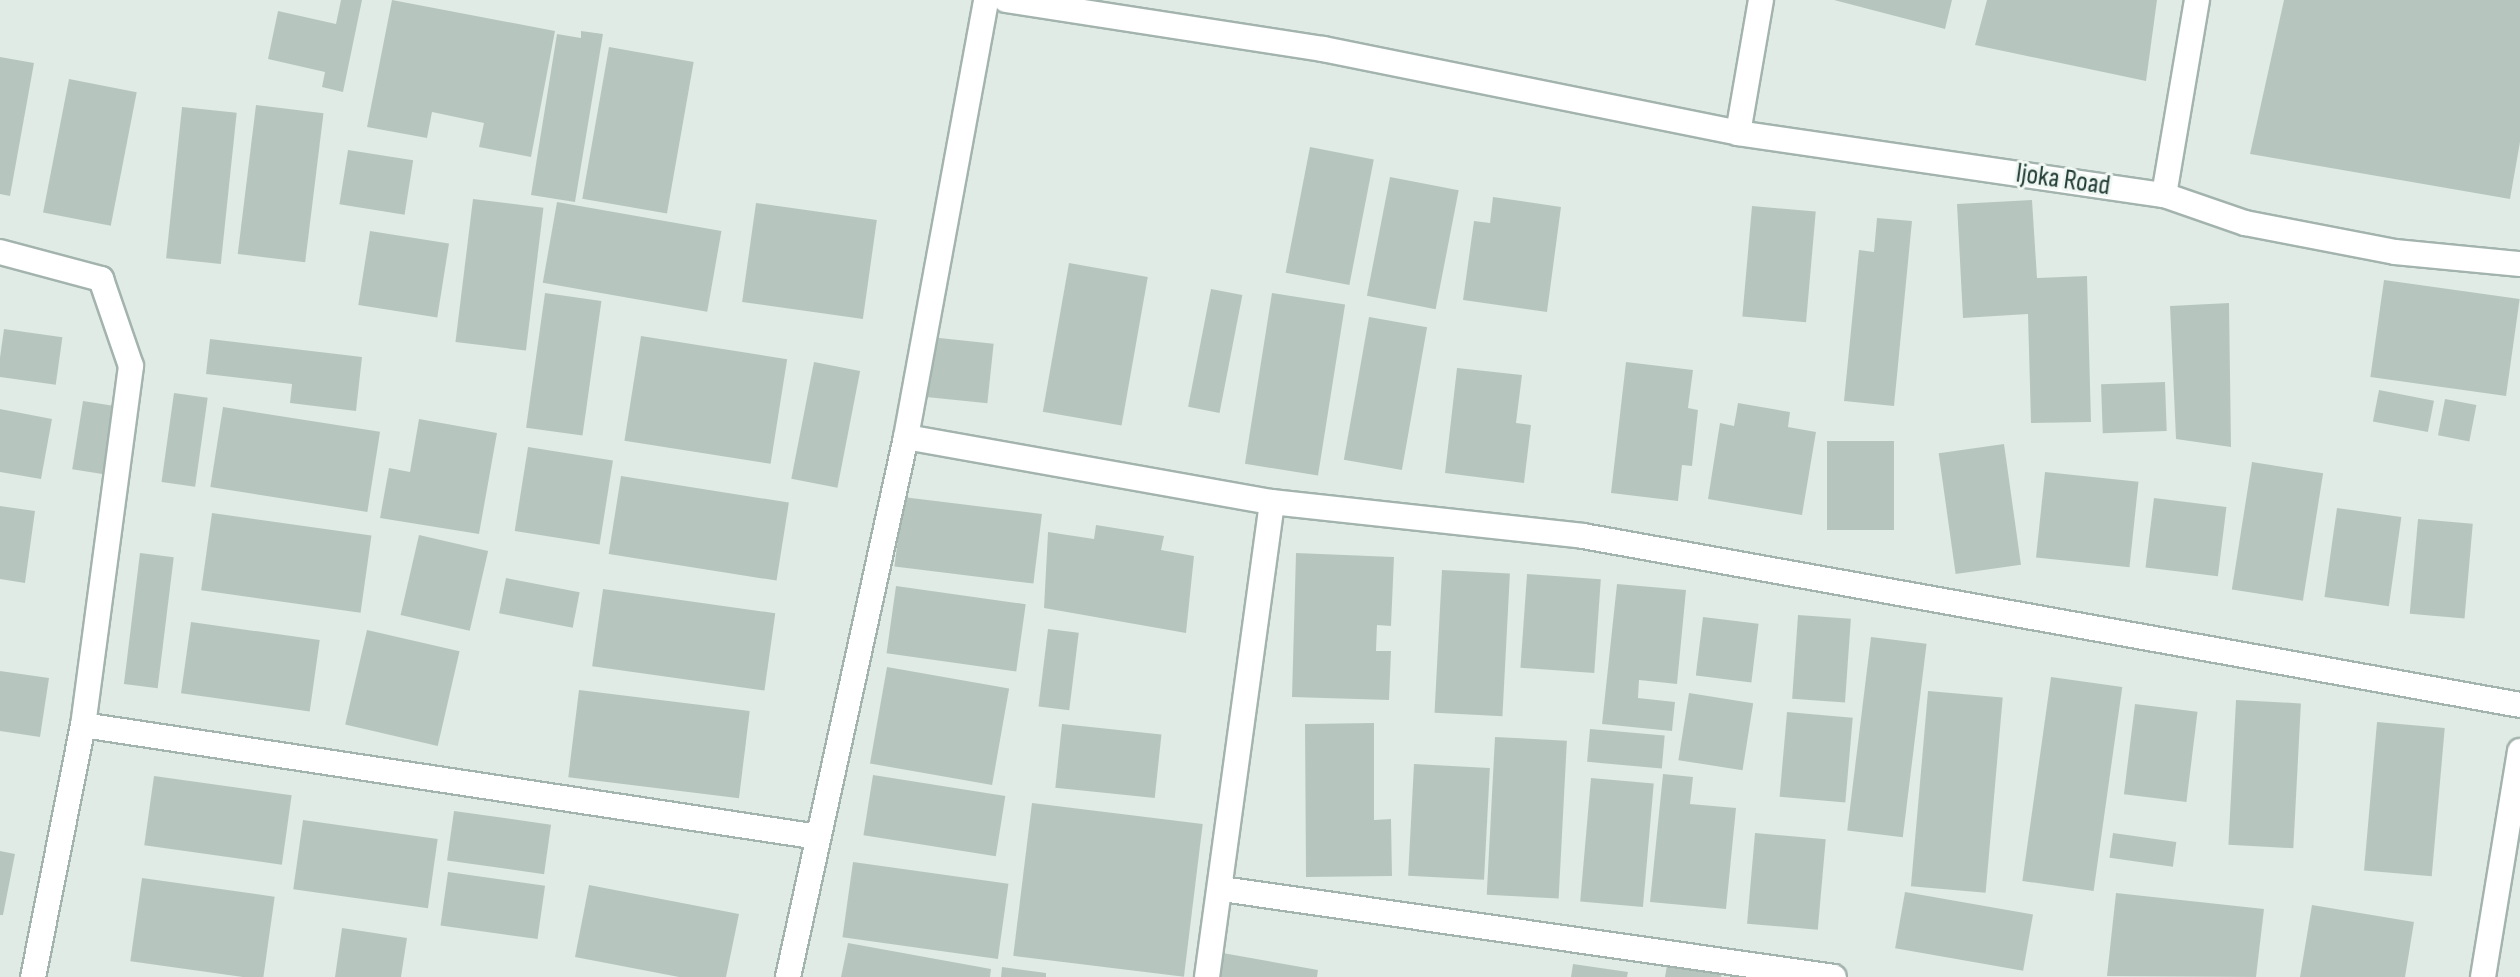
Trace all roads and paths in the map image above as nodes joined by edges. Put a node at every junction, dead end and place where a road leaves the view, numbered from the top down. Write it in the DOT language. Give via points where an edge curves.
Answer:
graph roads {
  1 [pos="986,0"];
  2 [pos="1006,0"];
  3 [pos="1761,0"];
  4 [pos="2197,0"];
  5 [pos="1738,133"];
  6 [pos="2164,195"];
  7 [pos="0,252"];
  8 [pos="2520,264"];
  9 [pos="906,437"];
  10 [pos="1272,502"];
  11 [pos="2520,705"];
  12 [pos="83,725"];
  13 [pos="2520,751"];
  14 [pos="818,837"];
  15 [pos="1222,889"];
  16 [pos="33,977"];
  17 [pos="788,977"];
  18 [pos="1207,977"];
  19 [pos="1834,977"];
  20 [pos="2483,977"];
  1 -- 9 [label="street"];
  2 -- 5 [label="street, Ijoka Road" via="1604,101"];
  3 -- 5 [label="street"];
  4 -- 6 [label="street"];
  5 -- 6 [label="street, Ijoka Road"];
  6 -- 8 [label="street, Ijoka Road" via="2245,223 2395,252"];
  7 -- 12 [label="street" via="101,279 131,366"];
  9 -- 10 [label="street"];
  9 -- 14 [label="street"];
  10 -- 11 [label="street" via="1583,536"];
  10 -- 15 [label="street"];
  12 -- 14 [label="street"];
  12 -- 16 [label="street"];
  13 -- 20 [label="street"];
  14 -- 17 [label="street"];
  15 -- 18 [label="street"];
  15 -- 19 [label="street"];
}
